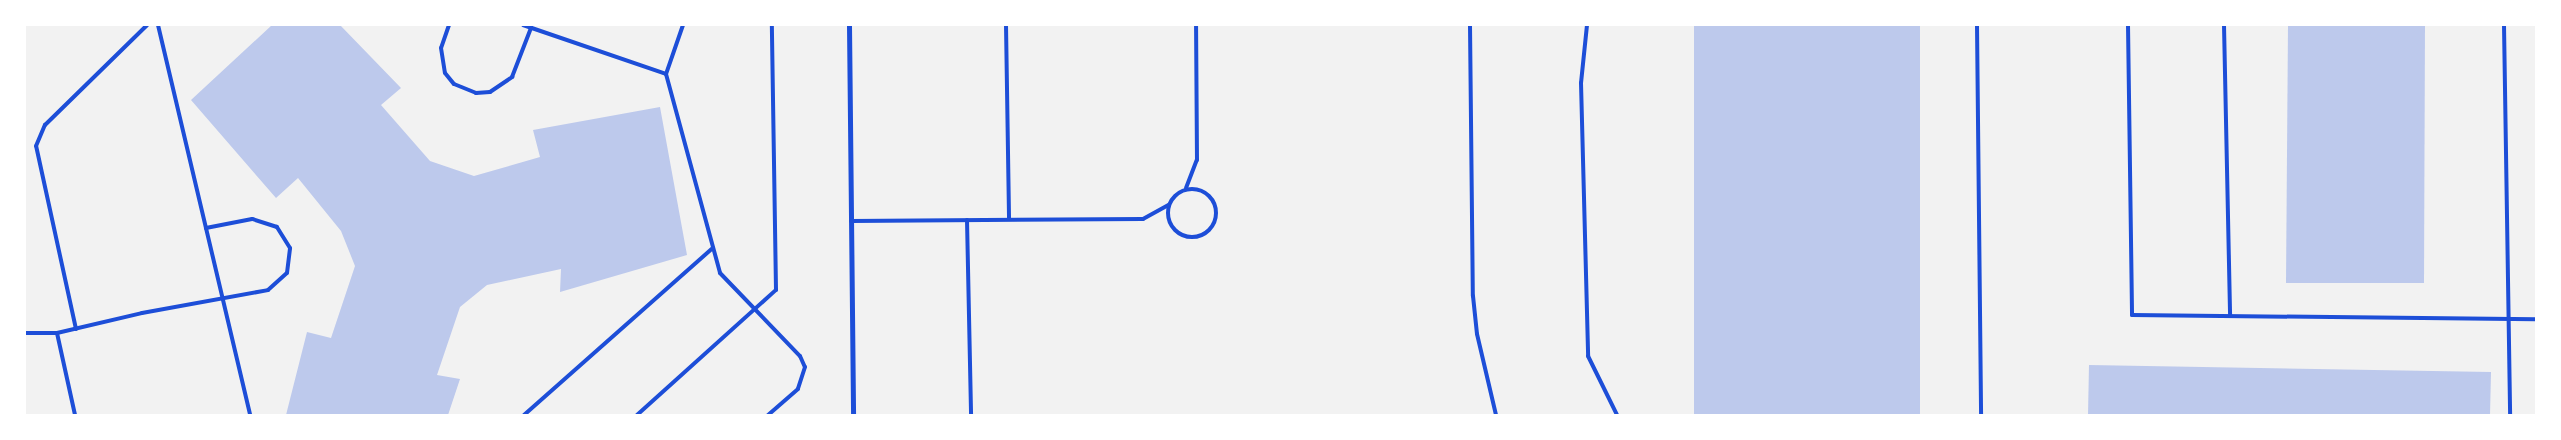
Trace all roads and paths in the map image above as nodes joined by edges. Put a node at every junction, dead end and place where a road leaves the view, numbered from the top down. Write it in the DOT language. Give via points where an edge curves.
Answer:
graph roads {
  1 [pos="147,25"];
  2 [pos="158,25"];
  3 [pos="449,25"];
  4 [pos="523,25"];
  5 [pos="683,25"];
  6 [pos="772,25"];
  7 [pos="849,25"];
  8 [pos="1006,25"];
  9 [pos="1196,25"];
  10 [pos="1470,25"];
  11 [pos="1586,25"];
  12 [pos="1977,25"];
  13 [pos="2128,25"];
  14 [pos="2224,25"];
  15 [pos="2504,25"];
  16 [pos="531,28"];
  17 [pos="666,74"];
  18 [pos="1186,188"];
  19 [pos="1168,205"];
  20 [pos="967,220"];
  21 [pos="1009,220"];
  22 [pos="851,221"];
  23 [pos="206,228"];
  24 [pos="713,248"];
  25 [pos="223,299"];
  26 [pos="755,309"];
  27 [pos="2230,316"];
  28 [pos="2508,319"];
  29 [pos="2536,319"];
  30 [pos="76,329"];
  31 [pos="25,333"];
  32 [pos="57,333"];
  33 [pos="75,415"];
  34 [pos="250,415"];
  35 [pos="524,415"];
  36 [pos="637,415"];
  37 [pos="768,415"];
  38 [pos="853,415"];
  39 [pos="971,415"];
  40 [pos="1496,415"];
  41 [pos="1617,415"];
  42 [pos="1981,415"];
  43 [pos="2510,415"];
  1 -- 30 [label="lane" via="45,125 36,146"];
  2 -- 23 [label="lane"];
  3 -- 16 [label="lane" via="440,48 445,73 454,84 476,93 490,92 512,77"];
  4 -- 16 [label="lane"];
  5 -- 17 [label="lane"];
  6 -- 26 [label="lane" via="776,290"];
  7 -- 22 [label="street"];
  8 -- 21 [label="lane"];
  9 -- 18 [label="lane" via="1197,160"];
  10 -- 40 [label="lane" via="1473,296 1477,334"];
  11 -- 41 [label="lane" via="1581,83 1588,356"];
  12 -- 42 [label="lane"];
  13 -- 27 [label="lane" via="2132,315"];
  14 -- 27 [label="lane"];
  15 -- 28 [label="lane"];
  16 -- 17 [label="lane"];
  17 -- 24 [label="lane"];
  18 -- 19 [label="lane"];
  18 -- 19 [label="lane" via="1200,189 1213,200 1216,217 1207,232 1197,236 1181,235 1169,222"];
  19 -- 21 [label="lane" via="1143,219"];
  20 -- 21 [label="lane"];
  20 -- 22 [label="lane"];
  20 -- 39 [label="lane"];
  22 -- 38 [label="street"];
  23 -- 25 [label="lane"];
  23 -- 25 [label="lane" via="252,219 265,221 277,226 290,248 287,273 279,283 268,290"];
  24 -- 26 [label="lane" via="720,273"];
  24 -- 35 [label="lane"];
  25 -- 30 [label="lane"];
  25 -- 34 [label="lane"];
  26 -- 36 [label="lane"];
  26 -- 37 [label="lane" via="800,356 805,366 798,389"];
  27 -- 28 [label="lane"];
  28 -- 29 [label="lane"];
  28 -- 43 [label="lane"];
  30 -- 32 [label="lane"];
  31 -- 32 [label="lane"];
  32 -- 33 [label="lane"];
}
